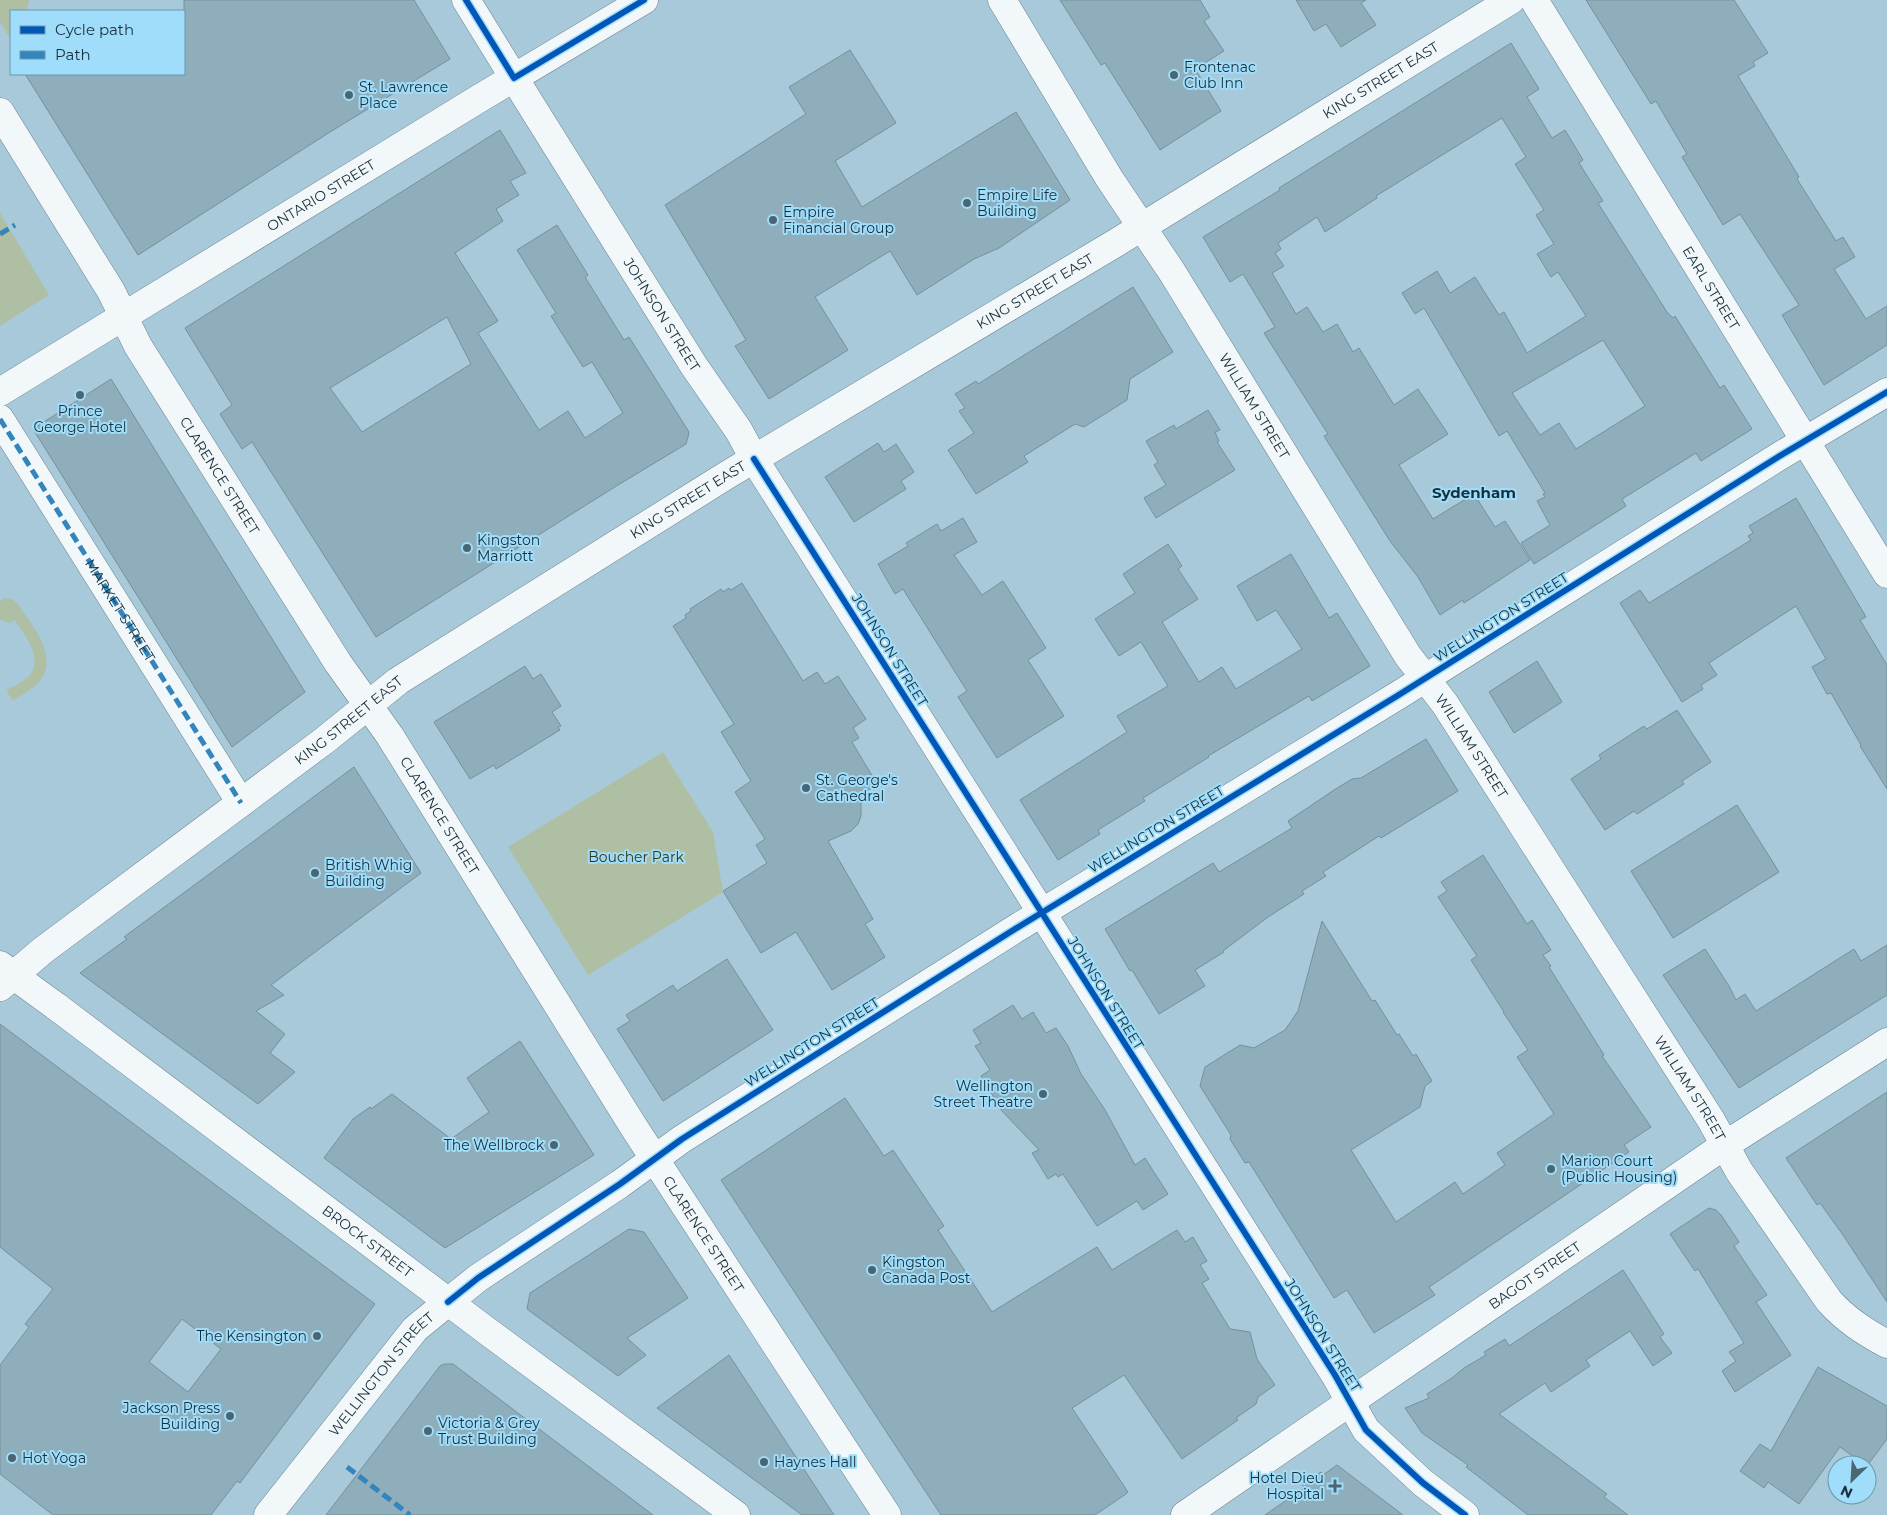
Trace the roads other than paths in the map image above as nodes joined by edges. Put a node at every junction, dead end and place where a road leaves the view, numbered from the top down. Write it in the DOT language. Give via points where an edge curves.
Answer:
graph roads {
  1 [pos="466,0"];
  2 [pos="644,0"];
  3 [pos="1002,0"];
  4 [pos="1511,0"];
  5 [pos="1534,0"];
  6 [pos="514,78"];
  7 [pos="0,112"];
  8 [pos="1142,227"];
  9 [pos="124,316"];
  10 [pos="0,392"];
  11 [pos="1887,392"];
  12 [pos="0,419"];
  13 [pos="1806,442"];
  14 [pos="754,460"];
  15 [pos="1887,574"];
  16 [pos="1426,679"];
  17 [pos="368,705"];
  18 [pos="241,803"];
  19 [pos="1042,914"];
  20 [pos="4,976"];
  21 [pos="1887,1042"];
  22 [pos="1725,1145"];
  23 [pos="654,1159"];
  24 [pos="448,1302"];
  25 [pos="1887,1344"];
  26 [pos="1350,1402"];
  27 [pos="268,1515"];
  28 [pos="736,1515"];
  29 [pos="887,1515"];
  30 [pos="1185,1515"];
  31 [pos="1465,1515"];
  1 -- 6 [label="street, JOHNSON STREET"];
  2 -- 6 [label="street, ONTARIO STREET"];
  3 -- 8 [label="street, WILLIAM STREET"];
  4 -- 8 [label="street, KING STREET EAST"];
  5 -- 13 [label="street, EARL STREET"];
  6 -- 9 [label="street, ONTARIO STREET"];
  6 -- 14 [label="street, JOHNSON STREET" via="694,366 739,431"];
  7 -- 9 [label="street, CLARENCE STREET"];
  8 -- 14 [label="street, KING STREET EAST"];
  8 -- 16 [label="street, WILLIAM STREET" via="1178,280 1405,651"];
  9 -- 10 [label="street, ONTARIO STREET"];
  9 -- 17 [label="street, CLARENCE STREET" via="138,346"];
  11 -- 13 [label="street, WELLINGTON STREET"];
  12 -- 18 [label="street, MARKET STREET"];
  13 -- 15 [label="street, EARL STREET"];
  13 -- 16 [label="street, WELLINGTON STREET"];
  14 -- 17 [label="street, KING STREET EAST" via="398,681"];
  14 -- 19 [label="street, JOHNSON STREET"];
  16 -- 19 [label="street, WELLINGTON STREET"];
  16 -- 22 [label="street, WILLIAM STREET"];
  17 -- 18 [label="street, KING STREET EAST"];
  17 -- 23 [label="street, CLARENCE STREET"];
  18 -- 20 [label="street, KING STREET EAST"];
  19 -- 23 [label="street, WELLINGTON STREET"];
  19 -- 26 [label="street, JOHNSON STREET"];
  20 -- 24 [label="street, BROCK STREET" via="56,1007"];
  21 -- 22 [label="street, BAGOT STREET"];
  22 -- 25 [label="street, WILLIAM STREET" via="1739,1171 1829,1300 1863,1331"];
  22 -- 26 [label="street, BAGOT STREET"];
  23 -- 24 [label="street, WELLINGTON STREET" via="478,1278"];
  23 -- 29 [label="street, CLARENCE STREET"];
  24 -- 27 [label="street, WELLINGTON STREET" via="415,1329"];
  24 -- 28 [label="street, BROCK STREET"];
  26 -- 30 [label="street, BAGOT STREET"];
  26 -- 31 [label="street, JOHNSON STREET" via="1366,1430"];
}
